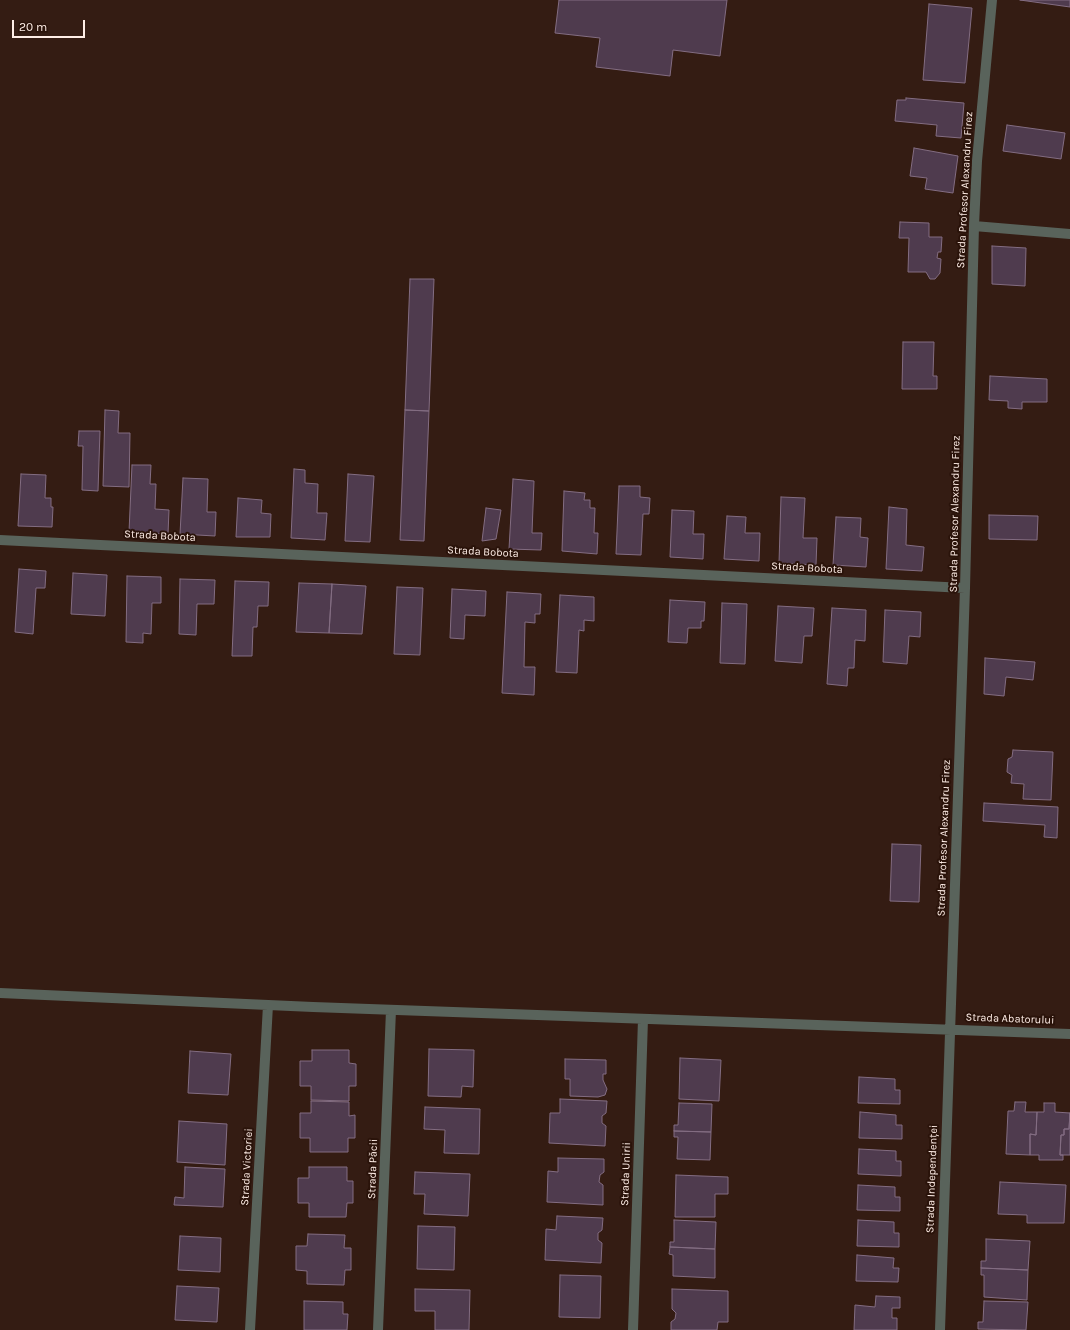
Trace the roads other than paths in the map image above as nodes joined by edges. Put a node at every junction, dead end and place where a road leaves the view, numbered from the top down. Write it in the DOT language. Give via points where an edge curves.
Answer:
graph roads {
  1 [pos="992,0"];
  2 [pos="974,226"];
  3 [pos="1070,234"];
  4 [pos="0,540"];
  5 [pos="966,588"];
  6 [pos="0,993"];
  7 [pos="268,1005"];
  8 [pos="391,1010"];
  9 [pos="644,1019"];
  10 [pos="949,1029"];
  11 [pos="1070,1034"];
  12 [pos="250,1330"];
  13 [pos="378,1330"];
  14 [pos="633,1330"];
  15 [pos="940,1330"];
  1 -- 2 [label="street, Strada Profesor Alexandru Firez" via="977,161"];
  2 -- 3 [label="street"];
  2 -- 5 [label="street, Strada Profesor Alexandru Firez"];
  4 -- 5 [label="street, Strada Bobota"];
  5 -- 10 [label="street, Strada Profesor Alexandru Firez"];
  6 -- 7 [label="street, Strada Abatorului"];
  7 -- 8 [label="street, Strada Abatorului"];
  7 -- 12 [label="street, Strada Victoriei"];
  8 -- 9 [label="street, Strada Abatorului"];
  8 -- 13 [label="street, Strada Păcii"];
  9 -- 10 [label="street, Strada Abatorului"];
  9 -- 14 [label="street, Strada Unirii"];
  10 -- 11 [label="street, Strada Abatorului"];
  10 -- 15 [label="street, Strada Independenței"];
}
